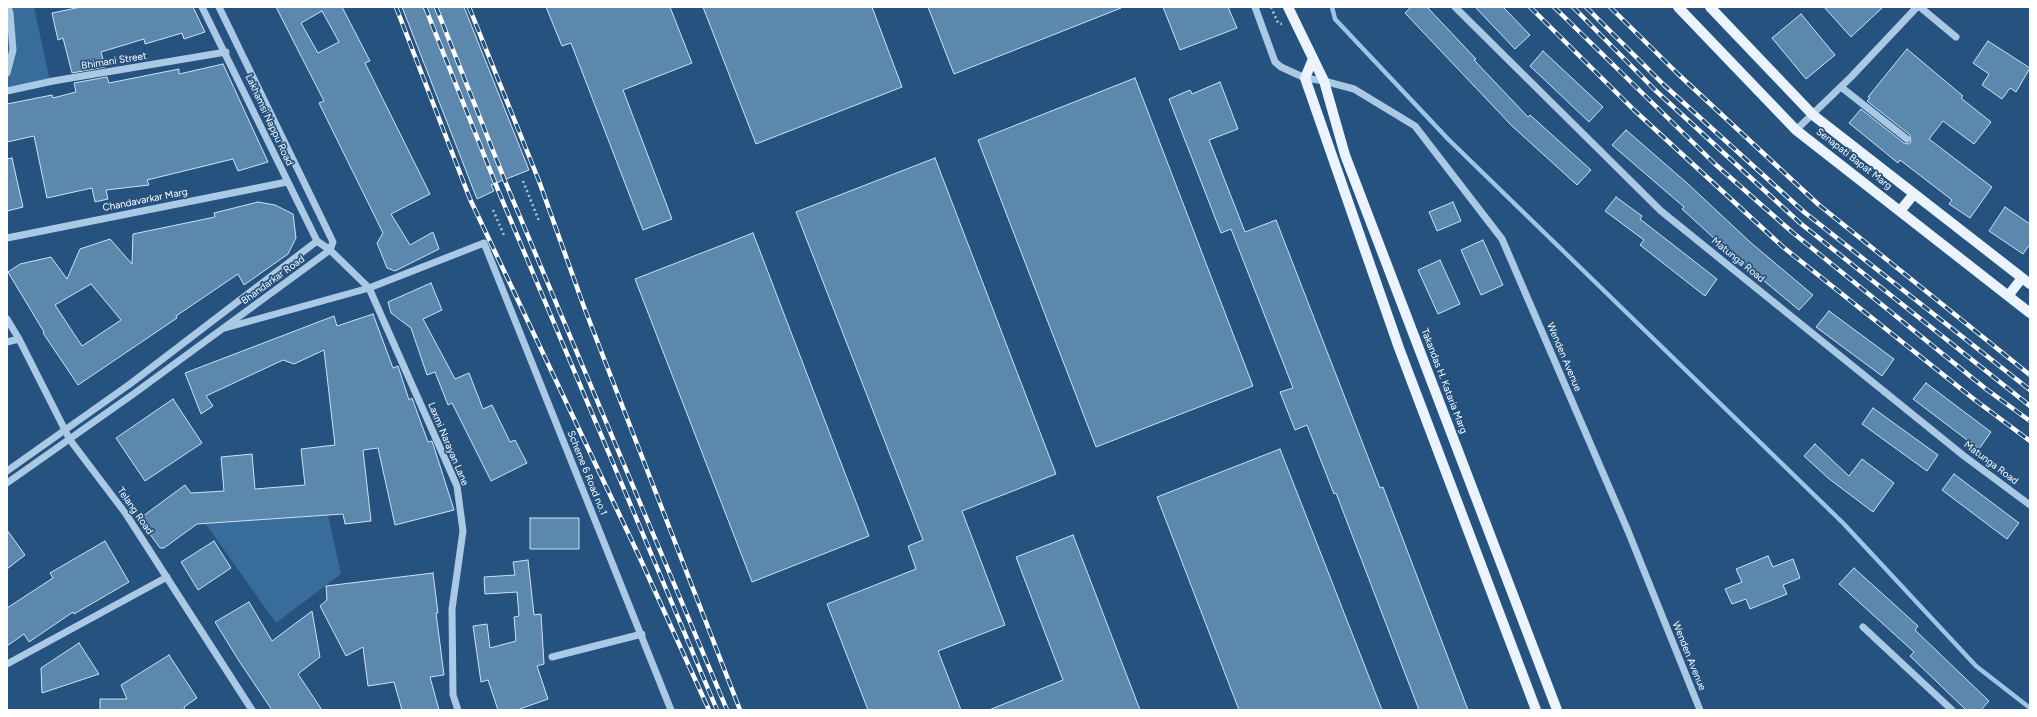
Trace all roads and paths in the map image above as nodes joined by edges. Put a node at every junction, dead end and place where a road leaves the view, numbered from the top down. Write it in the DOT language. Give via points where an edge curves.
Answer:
graph roads {
  1 [pos="8,7"];
  2 [pos="202,7"];
  3 [pos="219,7"];
  4 [pos="1255,7"];
  5 [pos="1288,7"];
  6 [pos="1455,7"];
  7 [pos="1678,7"];
  8 [pos="1710,7"];
  9 [pos="1906,7"];
  10 [pos="1918,7"];
  11 [pos="1911,13"];
  12 [pos="1956,37"];
  13 [pos="226,52"];
  14 [pos="1313,59"];
  15 [pos="7,73"];
  16 [pos="1305,78"];
  17 [pos="1324,80"];
  18 [pos="1841,87"];
  19 [pos="7,91"];
  20 [pos="1813,115"];
  21 [pos="1796,130"];
  22 [pos="1907,139"];
  23 [pos="1345,155"];
  24 [pos="1332,158"];
  25 [pos="523,181"];
  26 [pos="287,182"];
  27 [pos="1914,194"];
  28 [pos="493,210"];
  29 [pos="1900,211"];
  30 [pos="539,221"];
  31 [pos="504,235"];
  32 [pos="7,238"];
  33 [pos="317,241"];
  34 [pos="330,250"];
  35 [pos="2022,278"];
  36 [pos="2030,284"];
  37 [pos="369,288"];
  38 [pos="2008,296"];
  39 [pos="2030,313"];
  40 [pos="7,319"];
  41 [pos="225,328"];
  42 [pos="19,339"];
  43 [pos="7,342"];
  44 [pos="1416,342"];
  45 [pos="1399,348"];
  46 [pos="65,431"];
  47 [pos="70,440"];
  48 [pos="7,471"];
  49 [pos="7,483"];
  50 [pos="2030,505"];
  51 [pos="167,577"];
  52 [pos="1863,626"];
  53 [pos="642,634"];
  54 [pos="552,656"];
  55 [pos="7,664"];
  56 [pos="252,710"];
  57 [pos="458,710"];
  58 [pos="671,710"];
  59 [pos="1536,710"];
  60 [pos="1557,710"];
  61 [pos="1700,710"];
  62 [pos="1952,710"];
  1 -- 15 [label="street" via="13,50"];
  2 -- 13 [label="street, Lakhamsi Nappu Road"];
  3 -- 34 [label="street" via="333,242"];
  4 -- 16 [label="street, Wenden Avenue" via="1275,62"];
  5 -- 14 [label="main road, Takandas H. Kataria Marg"];
  6 -- 50 [label="street, Matunga Road" via="1661,211 1964,456"];
  7 -- 21 [label="main road, Senapati Bapat Marg"];
  8 -- 20 [label="main road, Senapati Bapat Marg"];
  9 -- 11 [label="street"];
  10 -- 11 [label="street"];
  10 -- 12 [label="street"];
  11 -- 18 [label="street"];
  13 -- 19 [label="street, Bhimani Street"];
  13 -- 26 [label="street, Lakhamsi Nappu Road"];
  14 -- 16 [label="main road"];
  14 -- 17 [label="main road, Takandas H. Kataria Marg"];
  16 -- 17 [label="street, Wenden Avenue"];
  16 -- 24 [label="main road"];
  17 -- 23 [label="main road, Takandas H. Kataria Marg"];
  17 -- 61 [label="street, Wenden Avenue" via="1354,89 1415,126 1502,239 1628,531"];
  18 -- 20 [label="street"];
  18 -- 22 [label="street"];
  20 -- 21 [label="street"];
  20 -- 27 [label="main road, Senapati Bapat Marg"];
  21 -- 29 [label="main road, Senapati Bapat Marg"];
  23 -- 24 [label="main road"];
  23 -- 44 [label="main road, Takandas H. Kataria Marg"];
  24 -- 45 [label="main road"];
  25 -- 30 [label="path"];
  26 -- 32 [label="street, Chandavarkar Marg"];
  26 -- 33 [label="street, Lakhamsi Nappu Road"];
  27 -- 29 [label="main road"];
  27 -- 35 [label="main road, Senapati Bapat Marg"];
  28 -- 31 [label="path"];
  29 -- 38 [label="main road, Senapati Bapat Marg"];
  33 -- 34 [label="street, Laxmi Narayan Lane"];
  33 -- 46 [label="street, Bhandarkar Road"];
  34 -- 37 [label="street, Laxmi Narayan Lane"];
  34 -- 41 [label="street, Bhandarkar Road"];
  35 -- 36 [label="main road, Senapati Bapat Marg"];
  35 -- 38 [label="main road"];
  37 -- 41 [label="street"];
  37 -- 53 [label="street, Scheme 6 Road no.1" via="484,243"];
  37 -- 57 [label="street, Laxmi Narayan Lane" via="457,486 463,531 452,609 453,695"];
  38 -- 39 [label="main road, Senapati Bapat Marg"];
  40 -- 42 [label="street, Telang Road"];
  41 -- 47 [label="street, Bhandarkar Road"];
  42 -- 43 [label="street"];
  42 -- 46 [label="street, Telang Road"];
  44 -- 45 [label="main road"];
  44 -- 60 [label="main road, Takandas H. Kataria Marg"];
  45 -- 59 [label="main road"];
  46 -- 47 [label="street, Telang Road"];
  46 -- 48 [label="street, Bhandarkar Road"];
  47 -- 49 [label="street, Bhandarkar Road"];
  47 -- 51 [label="street, Telang Road" via="126,514"];
  51 -- 55 [label="street"];
  51 -- 56 [label="street, Telang Road"];
  52 -- 62 [label="street"];
  53 -- 54 [label="street"];
  53 -- 58 [label="street, Scheme 6 Road no.1"];
}
